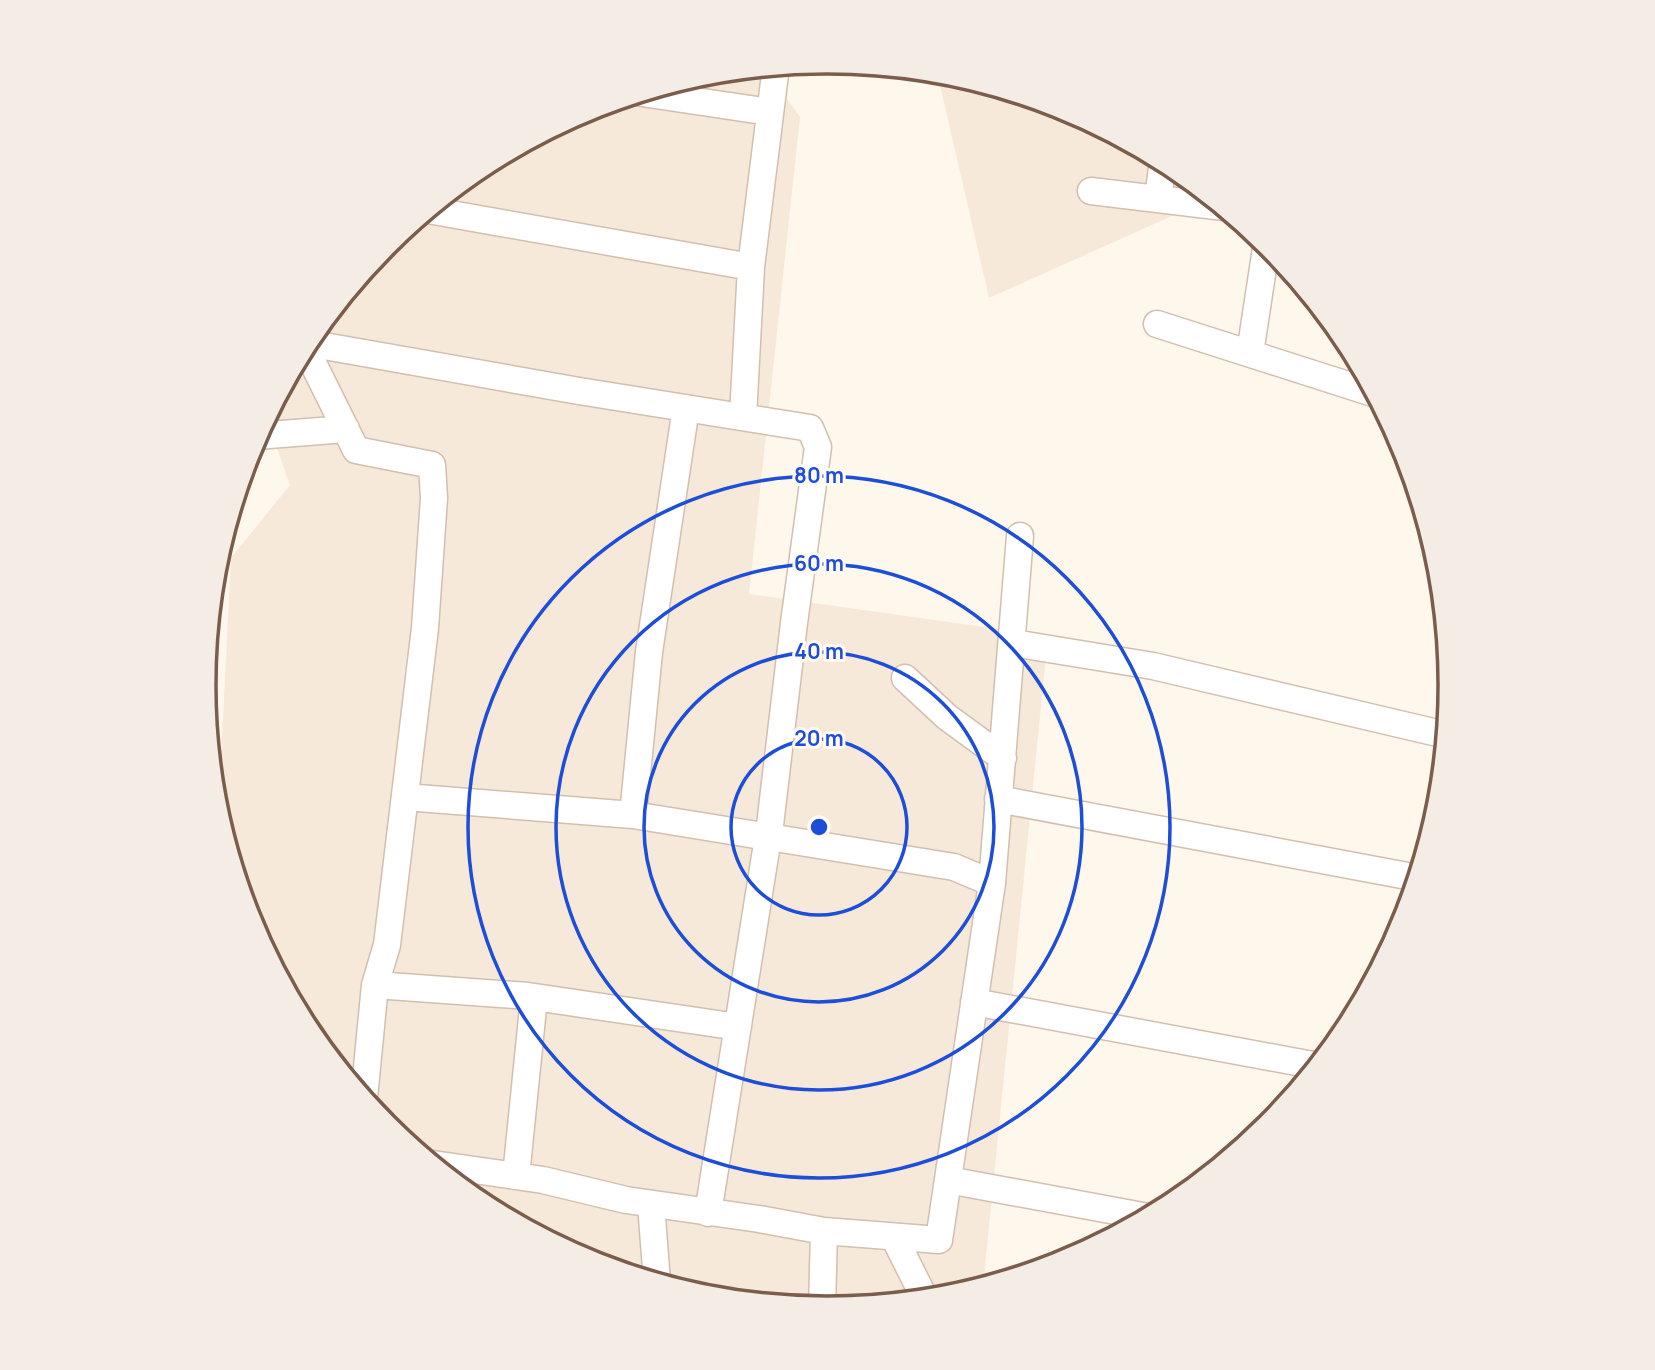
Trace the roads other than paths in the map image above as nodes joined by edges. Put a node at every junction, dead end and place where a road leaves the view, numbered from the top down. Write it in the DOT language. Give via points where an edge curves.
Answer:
graph roads {
  1 [pos="775,76"];
  2 [pos="663,96"];
  3 [pos="770,112"];
  4 [pos="1161,173"];
  5 [pos="1091,191"];
  6 [pos="1158,199"];
  7 [pos="1206,205"];
  8 [pos="440,212"];
  9 [pos="1265,258"];
  10 [pos="751,267"];
  11 [pos="1157,324"];
  12 [pos="318,347"];
  13 [pos="1250,353"];
  14 [pos="312,357"];
  15 [pos="1363,390"];
  16 [pos="686,408"];
  17 [pos="743,417"];
  18 [pos="346,429"];
  19 [pos="270,435"];
  20 [pos="1020,536"];
  21 [pos="1013,643"];
  22 [pos="905,678"];
  23 [pos="1437,733"];
  24 [pos="1003,758"];
  25 [pos="405,797"];
  26 [pos="998,799"];
  27 [pos="633,815"];
  28 [pos="768,837"];
  29 [pos="1409,876"];
  30 [pos="992,883"];
  31 [pos="375,985"];
  32 [pos="534,998"];
  33 [pos="974,1002"];
  34 [pos="737,1027"];
  35 [pos="1307,1064"];
  36 [pos="365,1085"];
  37 [pos="451,1167"];
  38 [pos="516,1176"];
  39 [pos="948,1180"];
  40 [pos="651,1204"];
  41 [pos="708,1213"];
  42 [pos="1134,1214"];
  43 [pos="824,1231"];
  44 [pos="894,1237"];
  45 [pos="656,1272"];
  46 [pos="920,1289"];
  47 [pos="822,1296"];
  1 -- 3 [label="street"];
  2 -- 3 [label="street"];
  3 -- 10 [label="street"];
  4 -- 6 [label="street"];
  5 -- 6 [label="street"];
  6 -- 7 [label="street"];
  8 -- 10 [label="street"];
  9 -- 13 [label="street"];
  10 -- 17 [label="street"];
  11 -- 13 [label="street"];
  12 -- 16 [label="street"];
  13 -- 15 [label="street"];
  14 -- 18 [label="street"];
  16 -- 17 [label="street"];
  16 -- 27 [label="street" via="649,652"];
  17 -- 28 [label="street" via="810,428 818,447"];
  18 -- 19 [label="street"];
  18 -- 25 [label="street" via="356,450 432,465 425,628"];
  20 -- 21 [label="street"];
  21 -- 23 [label="street" via="1153,666"];
  21 -- 24 [label="street"];
  22 -- 24 [label="street" via="947,717"];
  24 -- 26 [label="street"];
  25 -- 27 [label="street"];
  25 -- 31 [label="street" via="387,945"];
  26 -- 29 [label="street"];
  26 -- 30 [label="street"];
  27 -- 28 [label="street"];
  28 -- 30 [label="street" via="954,867"];
  28 -- 34 [label="street"];
  30 -- 33 [label="street"];
  31 -- 32 [label="street"];
  31 -- 36 [label="street"];
  32 -- 34 [label="street"];
  32 -- 38 [label="street"];
  33 -- 35 [label="street"];
  33 -- 39 [label="street"];
  34 -- 41 [label="street"];
  37 -- 38 [label="street"];
  38 -- 40 [label="street"];
  39 -- 42 [label="street"];
  39 -- 44 [label="street" via="939,1240"];
  40 -- 41 [label="street"];
  40 -- 45 [label="street"];
  41 -- 43 [label="street"];
  43 -- 44 [label="street"];
  43 -- 47 [label="street"];
  44 -- 46 [label="street"];
}
